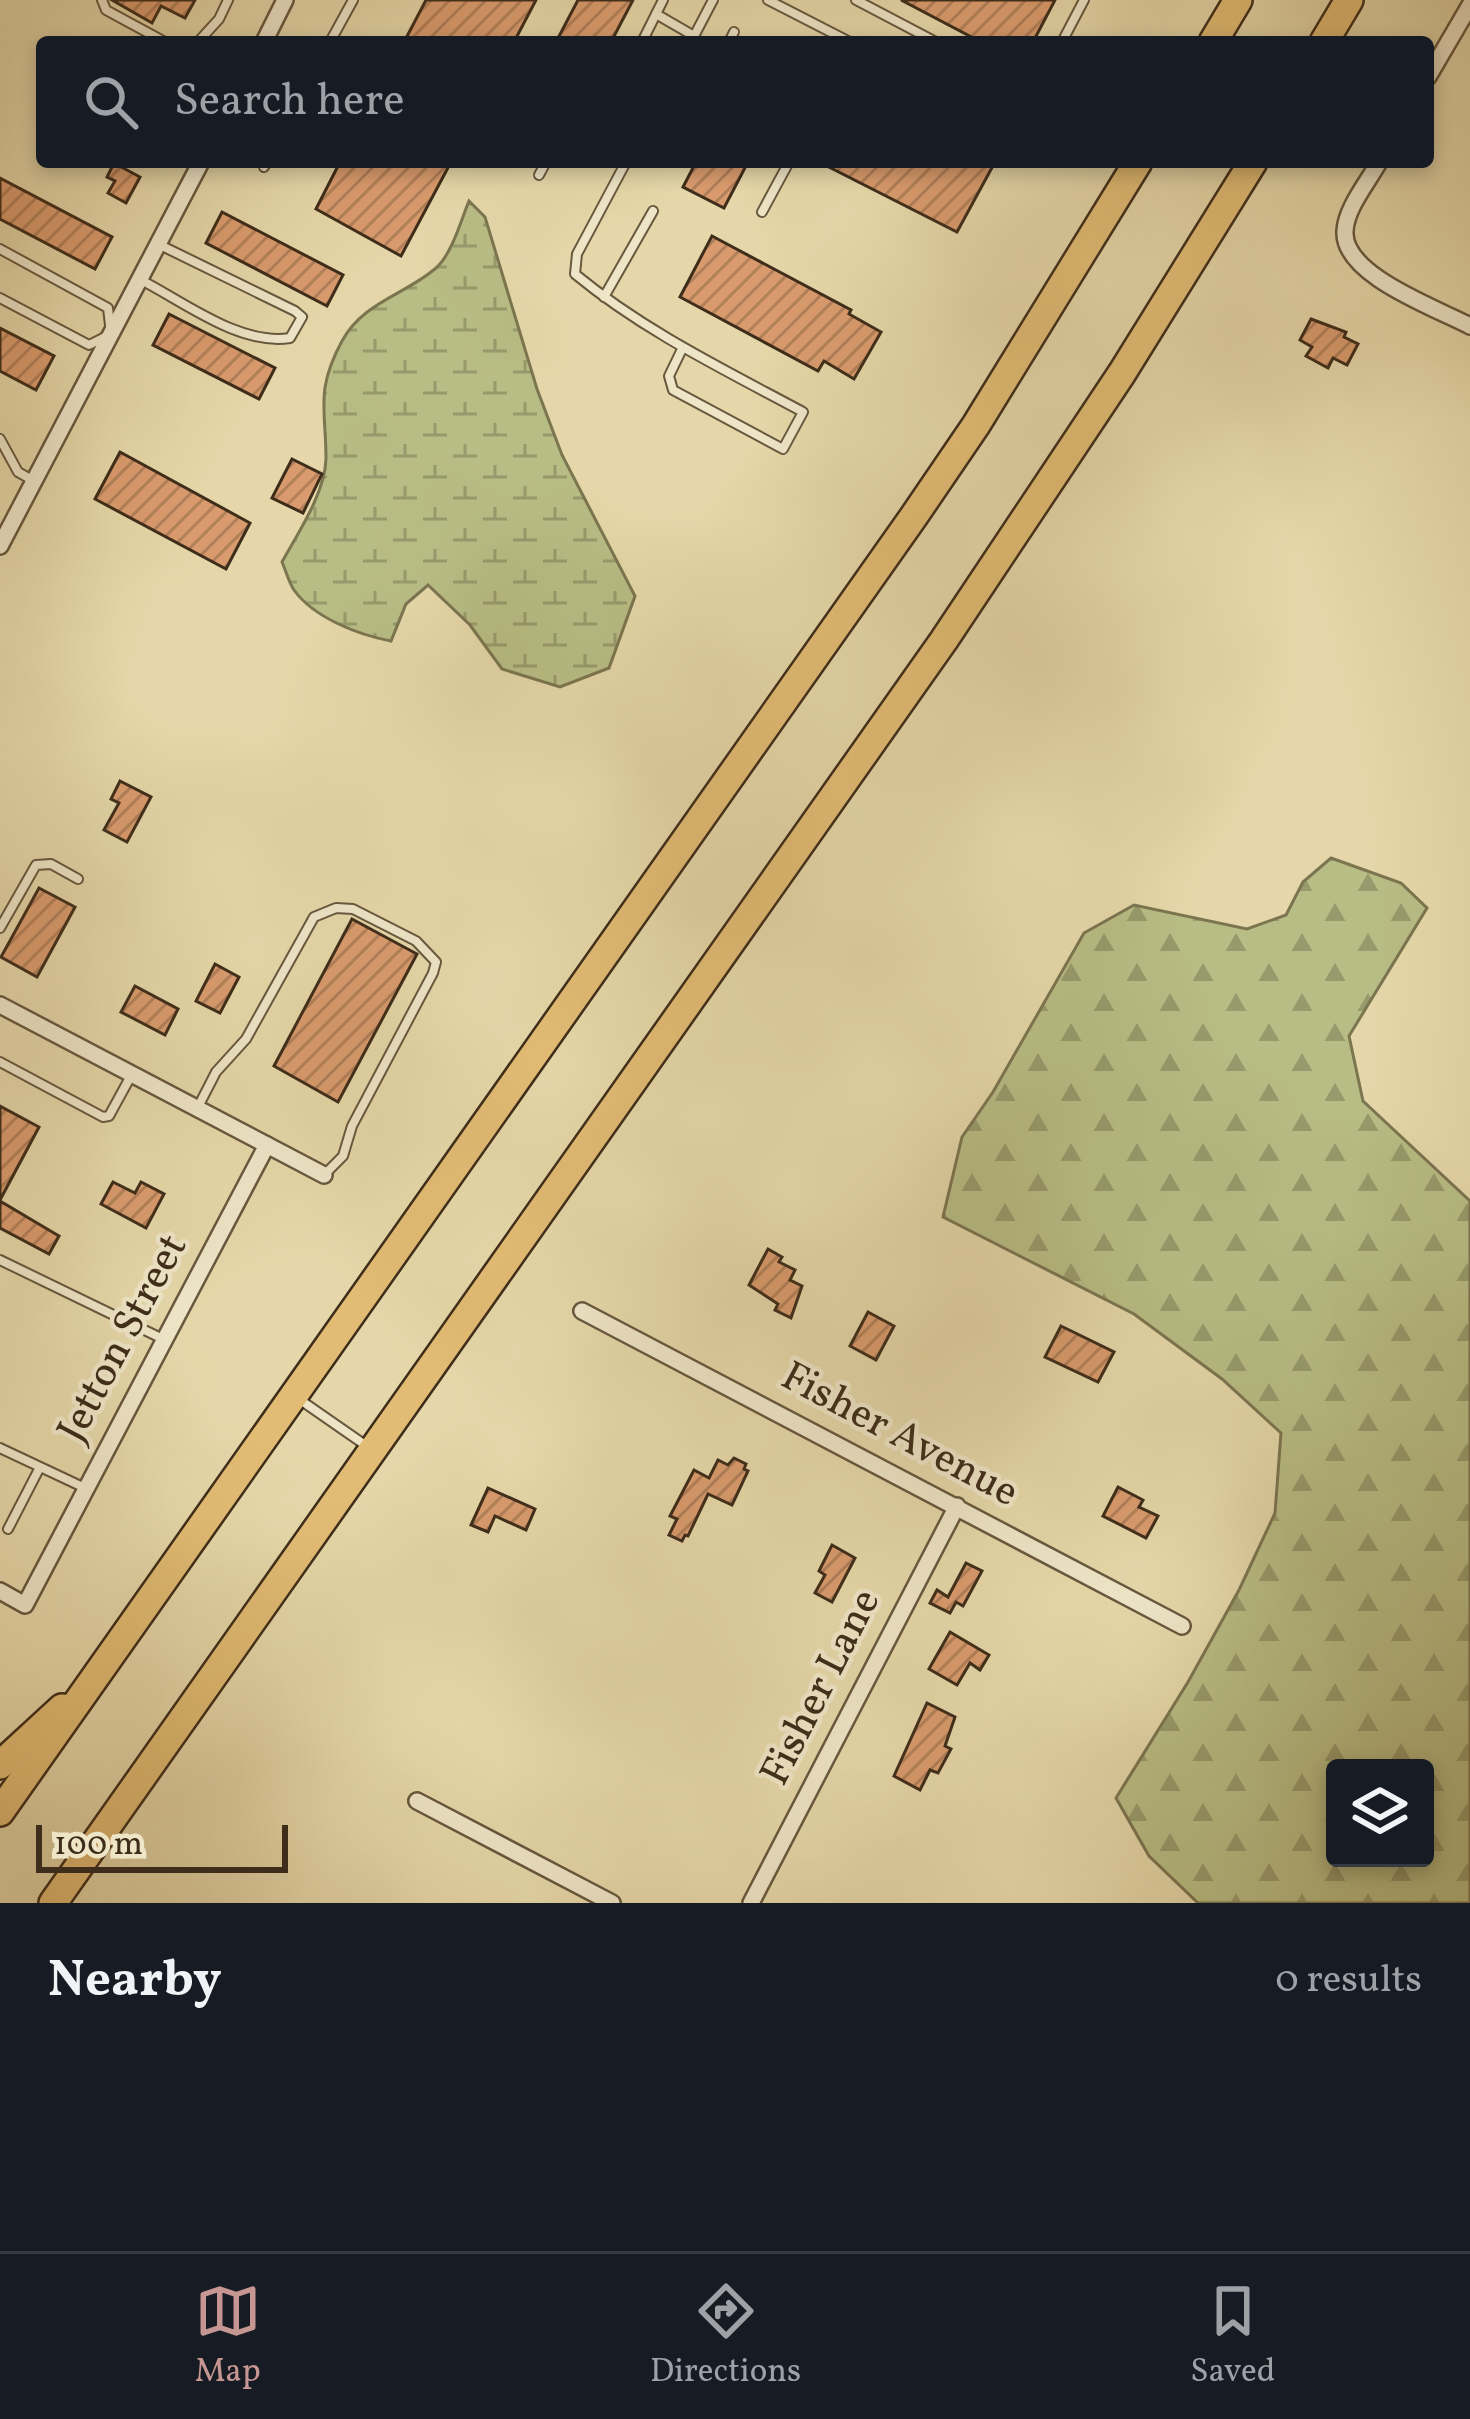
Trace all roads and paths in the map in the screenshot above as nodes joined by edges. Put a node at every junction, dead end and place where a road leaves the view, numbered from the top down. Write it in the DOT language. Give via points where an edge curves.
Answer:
graph roads {
  1 [pos="102,0"];
  2 [pos="228,0"];
  3 [pos="286,0"];
  4 [pos="352,0"];
  5 [pos="663,0"];
  6 [pos="713,0"];
  7 [pos="768,0"];
  8 [pos="856,0"];
  9 [pos="1084,0"];
  10 [pos="1238,0"];
  11 [pos="1349,0"];
  12 [pos="1470,4"];
  13 [pos="656,14"];
  14 [pos="154,36"];
  15 [pos="204,36"];
  16 [pos="267,36"];
  17 [pos="333,36"];
  18 [pos="645,36"];
  19 [pos="688,36"];
  20 [pos="694,36"];
  21 [pos="838,36"];
  22 [pos="925,36"];
  23 [pos="1065,36"];
  24 [pos="1217,36"];
  25 [pos="1328,36"];
  26 [pos="1434,67"];
  27 [pos="198,168"];
  28 [pos="543,168"];
  29 [pos="623,168"];
  30 [pos="786,168"];
  31 [pos="1134,168"];
  32 [pos="1249,168"];
  33 [pos="1376,168"];
  34 [pos="539,175"];
  35 [pos="652,211"];
  36 [pos="762,212"];
  37 [pos="158,244"];
  38 [pos="0,249"];
  39 [pos="140,280"];
  40 [pos="604,297"];
  41 [pos="0,298"];
  42 [pos="1470,326"];
  43 [pos="111,334"];
  44 [pos="683,347"];
  45 [pos="0,439"];
  46 [pos="34,481"];
  47 [pos="0,546"];
  48 [pos="79,879"];
  49 [pos="0,928"];
  50 [pos="0,1005"];
  51 [pos="0,1062"];
  52 [pos="132,1074"];
  53 [pos="197,1108"];
  54 [pos="267,1145"];
  55 [pos="324,1175"];
  56 [pos="0,1260"];
  57 [pos="582,1311"];
  58 [pos="164,1340"];
  59 [pos="295,1396"];
  60 [pos="0,1448"];
  61 [pos="372,1450"];
  62 [pos="39,1469"];
  63 [pos="86,1489"];
  64 [pos="957,1507"];
  65 [pos="8,1529"];
  66 [pos="0,1591"];
  67 [pos="1182,1625"];
  68 [pos="88,1687"];
  69 [pos="0,1765"];
  70 [pos="417,1801"];
  71 [pos="0,1812"];
  72 [pos="53,1903"];
  73 [pos="612,1903"];
  74 [pos="751,1903"];
  1 -- 14 [label="lane"];
  2 -- 15 [label="lane"];
  3 -- 16 [label="street"];
  4 -- 17 [label="lane"];
  5 -- 13 [label="lane"];
  6 -- 20 [label="lane"];
  7 -- 21 [label="lane"];
  8 -- 22 [label="lane"];
  9 -- 23 [label="lane"];
  10 -- 24 [label="highway"];
  11 -- 25 [label="highway"];
  12 -- 26 [label="street"];
  13 -- 18 [label="lane"];
  13 -- 19 [label="lane"];
  27 -- 37 [label="street"];
  28 -- 34 [label="lane"];
  29 -- 40 [label="lane" via="575,274"];
  30 -- 36 [label="lane"];
  31 -- 59 [label="highway" via="914,516"];
  32 -- 61 [label="highway" via="970,602"];
  33 -- 42 [label="street" via="1348,216 1347,248 1375,276"];
  35 -- 40 [label="lane"];
  37 -- 39 [label="street"];
  37 -- 39 [label="lane" via="295,311 298,328 290,338 260,338"];
  38 -- 43 [label="lane" via="108,308"];
  39 -- 43 [label="street"];
  40 -- 44 [label="lane"];
  41 -- 43 [label="lane" via="89,345"];
  43 -- 46 [label="street"];
  44 -- 44 [label="lane" via="802,412 783,449 673,390 669,376"];
  45 -- 46 [label="lane" via="18,472"];
  46 -- 47 [label="street"];
  48 -- 49 [label="lane" via="36,865"];
  50 -- 52 [label="street"];
  51 -- 52 [label="lane" via="103,1117"];
  52 -- 53 [label="street"];
  53 -- 54 [label="street"];
  53 -- 55 [label="lane" via="314,917 353,909 416,941 436,962 343,1156"];
  54 -- 55 [label="street"];
  54 -- 58 [label="street, Jetton Street"];
  56 -- 58 [label="lane"];
  57 -- 64 [label="street, Fisher Avenue"];
  58 -- 63 [label="street, Jetton Street"];
  59 -- 61 [label="lane"];
  59 -- 68 [label="highway"];
  60 -- 62 [label="lane"];
  61 -- 72 [label="highway"];
  62 -- 63 [label="lane"];
  62 -- 65 [label="lane"];
  63 -- 66 [label="street, Jetton Street" via="25,1605"];
  64 -- 67 [label="street, Fisher Avenue"];
  64 -- 74 [label="street, Fisher Lane"];
  68 -- 69 [label="highway"];
  68 -- 71 [label="highway"];
  70 -- 73 [label="street"];
}
